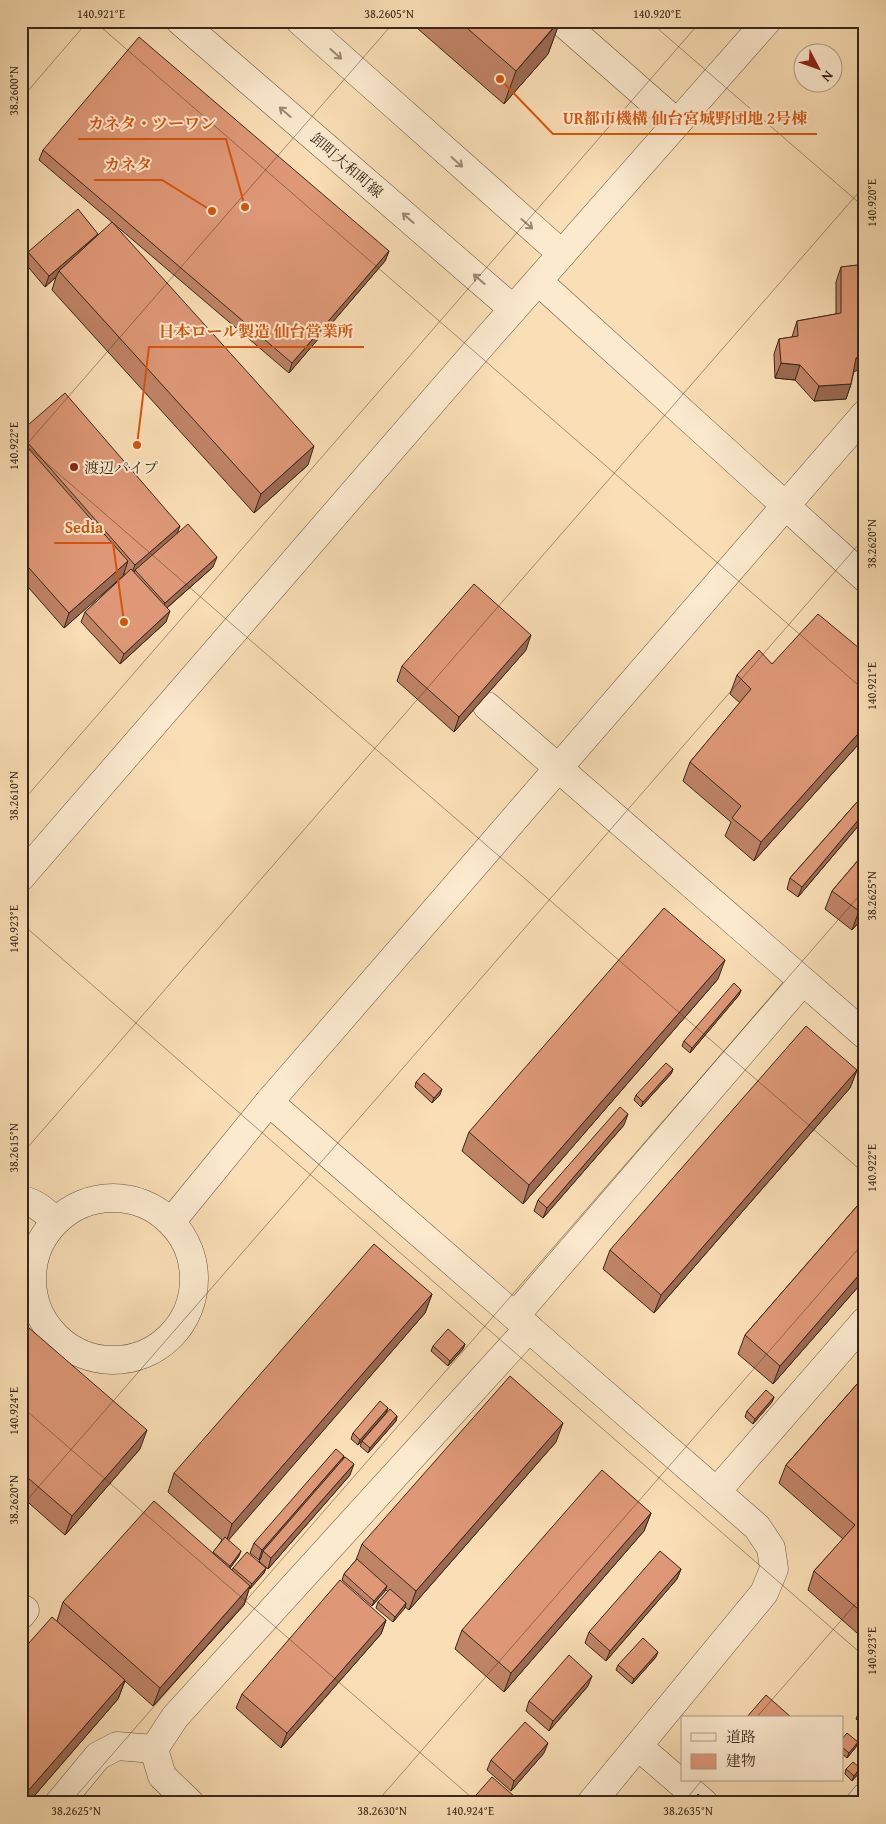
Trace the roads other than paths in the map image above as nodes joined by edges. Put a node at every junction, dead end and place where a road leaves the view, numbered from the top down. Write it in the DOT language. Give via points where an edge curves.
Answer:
graph roads {
  1 [pos="180,21"];
  2 [pos="300,21"];
  3 [pos="561,21"];
  4 [pos="766,21"];
  5 [pos="677,123"];
  6 [pos="562,254"];
  7 [pos="538,280"];
  8 [pos="513,309"];
  9 [pos="865,414"];
  10 [pos="784,506"];
  11 [pos="865,578"];
  12 [pos="487,706"];
  13 [pos="558,768"];
  14 [pos="21,877"];
  15 [pos="803,981"];
  16 [pos="865,1035"];
  17 [pos="268,1102"];
  18 [pos="21,1200"];
  19 [pos="56,1221"];
  20 [pos="171,1222"];
  21 [pos="865,1321"];
  22 [pos="522,1322"];
  23 [pos="717,1491"];
  24 [pos="639,1747"];
  25 [pos="154,1749"];
  26 [pos="865,1797"];
  27 [pos="59,1803"];
  28 [pos="190,1803"];
  29 [pos="591,1803"];
  30 [pos="704,1803"];
  31 [pos="860,1803"];
  8 -- 1 [label="street, 卸町大和町線, one-way"];
  2 -- 6 [label="street, one-way"];
  3 -- 5 [label="street"];
  4 -- 5 [label="street"];
  5 -- 6 [label="street"];
  6 -- 7 [label="street"];
  7 -- 8 [label="street"];
  7 -- 10 [label="street"];
  8 -- 14 [label="street"];
  9 -- 10 [label="street"];
  10 -- 11 [label="street"];
  10 -- 13 [label="street"];
  12 -- 13 [label="street"];
  13 -- 15 [label="street"];
  13 -- 17 [label="street"];
  15 -- 16 [label="street"];
  15 -- 22 [label="street"];
  17 -- 20 [label="street"];
  17 -- 22 [label="street"];
  18 -- 19 [label="street" via="40,1208"];
  19 -- 20 [label="street" via="77,1207 101,1199 126,1199 150,1207"];
  19 -- 20 [label="street" via="40,1244 32,1270 34,1297 44,1322 62,1343 86,1356 112,1361 139,1356 163,1343 182,1323 192,1298 194,1270 187,1244"];
  21 -- 23 [label="street"];
  22 -- 23 [label="street"];
  22 -- 25 [label="street" via="175,1716"];
  23 -- 24 [label="street" via="757,1526 771,1548 774,1569 764,1593"];
  24 -- 29 [label="street"];
  24 -- 30 [label="street"];
  25 -- 27 [label="street" via="117,1746 98,1756"];
  25 -- 28 [label="street" via="162,1776"];
  26 -- 31 [label="street"];
}
